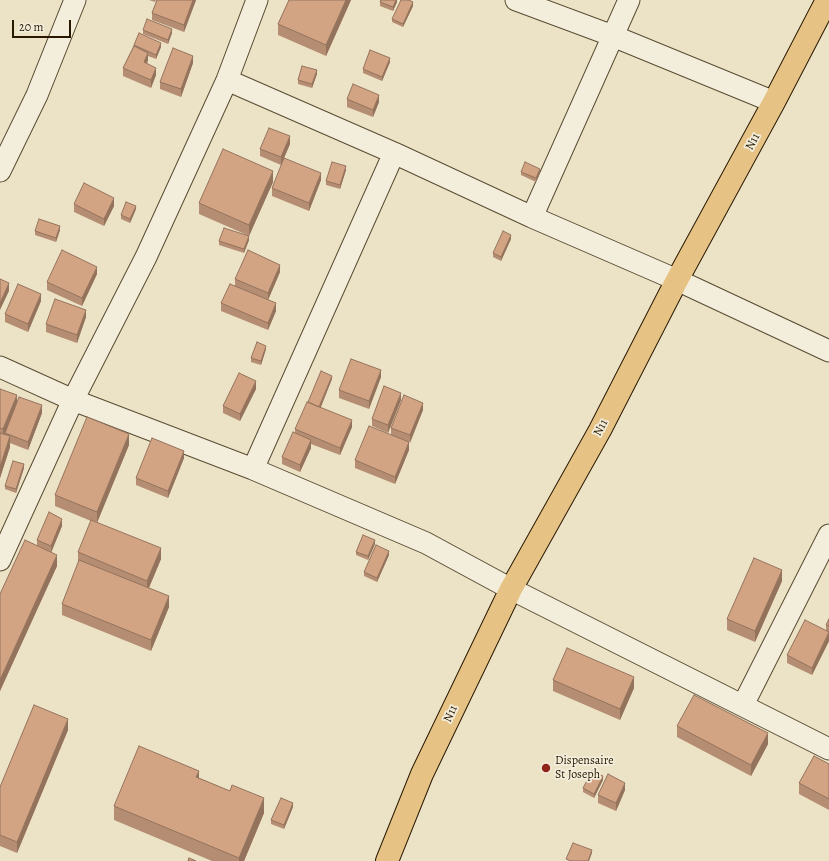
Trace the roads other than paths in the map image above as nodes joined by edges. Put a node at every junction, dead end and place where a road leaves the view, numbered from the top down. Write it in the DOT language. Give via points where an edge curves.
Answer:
graph roads {
  1 [pos="75,0"];
  2 [pos="257,0"];
  3 [pos="516,0"];
  4 [pos="629,0"];
  5 [pos="827,0"];
  6 [pos="613,36"];
  7 [pos="227,80"];
  8 [pos="774,102"];
  9 [pos="394,153"];
  10 [pos="0,171"];
  11 [pos="532,217"];
  12 [pos="677,280"];
  13 [pos="829,351"];
  14 [pos="0,367"];
  15 [pos="73,400"];
  16 [pos="253,469"];
  17 [pos="829,535"];
  18 [pos="0,560"];
  19 [pos="823,560"];
  20 [pos="511,589"];
  21 [pos="743,705"];
  22 [pos="829,749"];
  23 [pos="387,861"];
  1 -- 10 [label="street" via="37,95"];
  2 -- 7 [label="street"];
  3 -- 6 [label="street"];
  4 -- 6 [label="street"];
  5 -- 8 [label="main road, N11"];
  6 -- 8 [label="street"];
  6 -- 11 [label="street"];
  7 -- 9 [label="street"];
  7 -- 15 [label="street" via="146,257"];
  8 -- 12 [label="main road, N11"];
  9 -- 11 [label="street"];
  9 -- 16 [label="street"];
  11 -- 12 [label="street"];
  12 -- 13 [label="street"];
  12 -- 20 [label="main road, N11" via="600,430"];
  14 -- 15 [label="street"];
  15 -- 16 [label="street"];
  15 -- 18 [label="street"];
  16 -- 20 [label="street" via="426,543"];
  17 -- 19 [label="street"];
  19 -- 21 [label="street"];
  20 -- 21 [label="street"];
  20 -- 23 [label="main road, N11" via="422,774"];
  21 -- 22 [label="street"];
}
